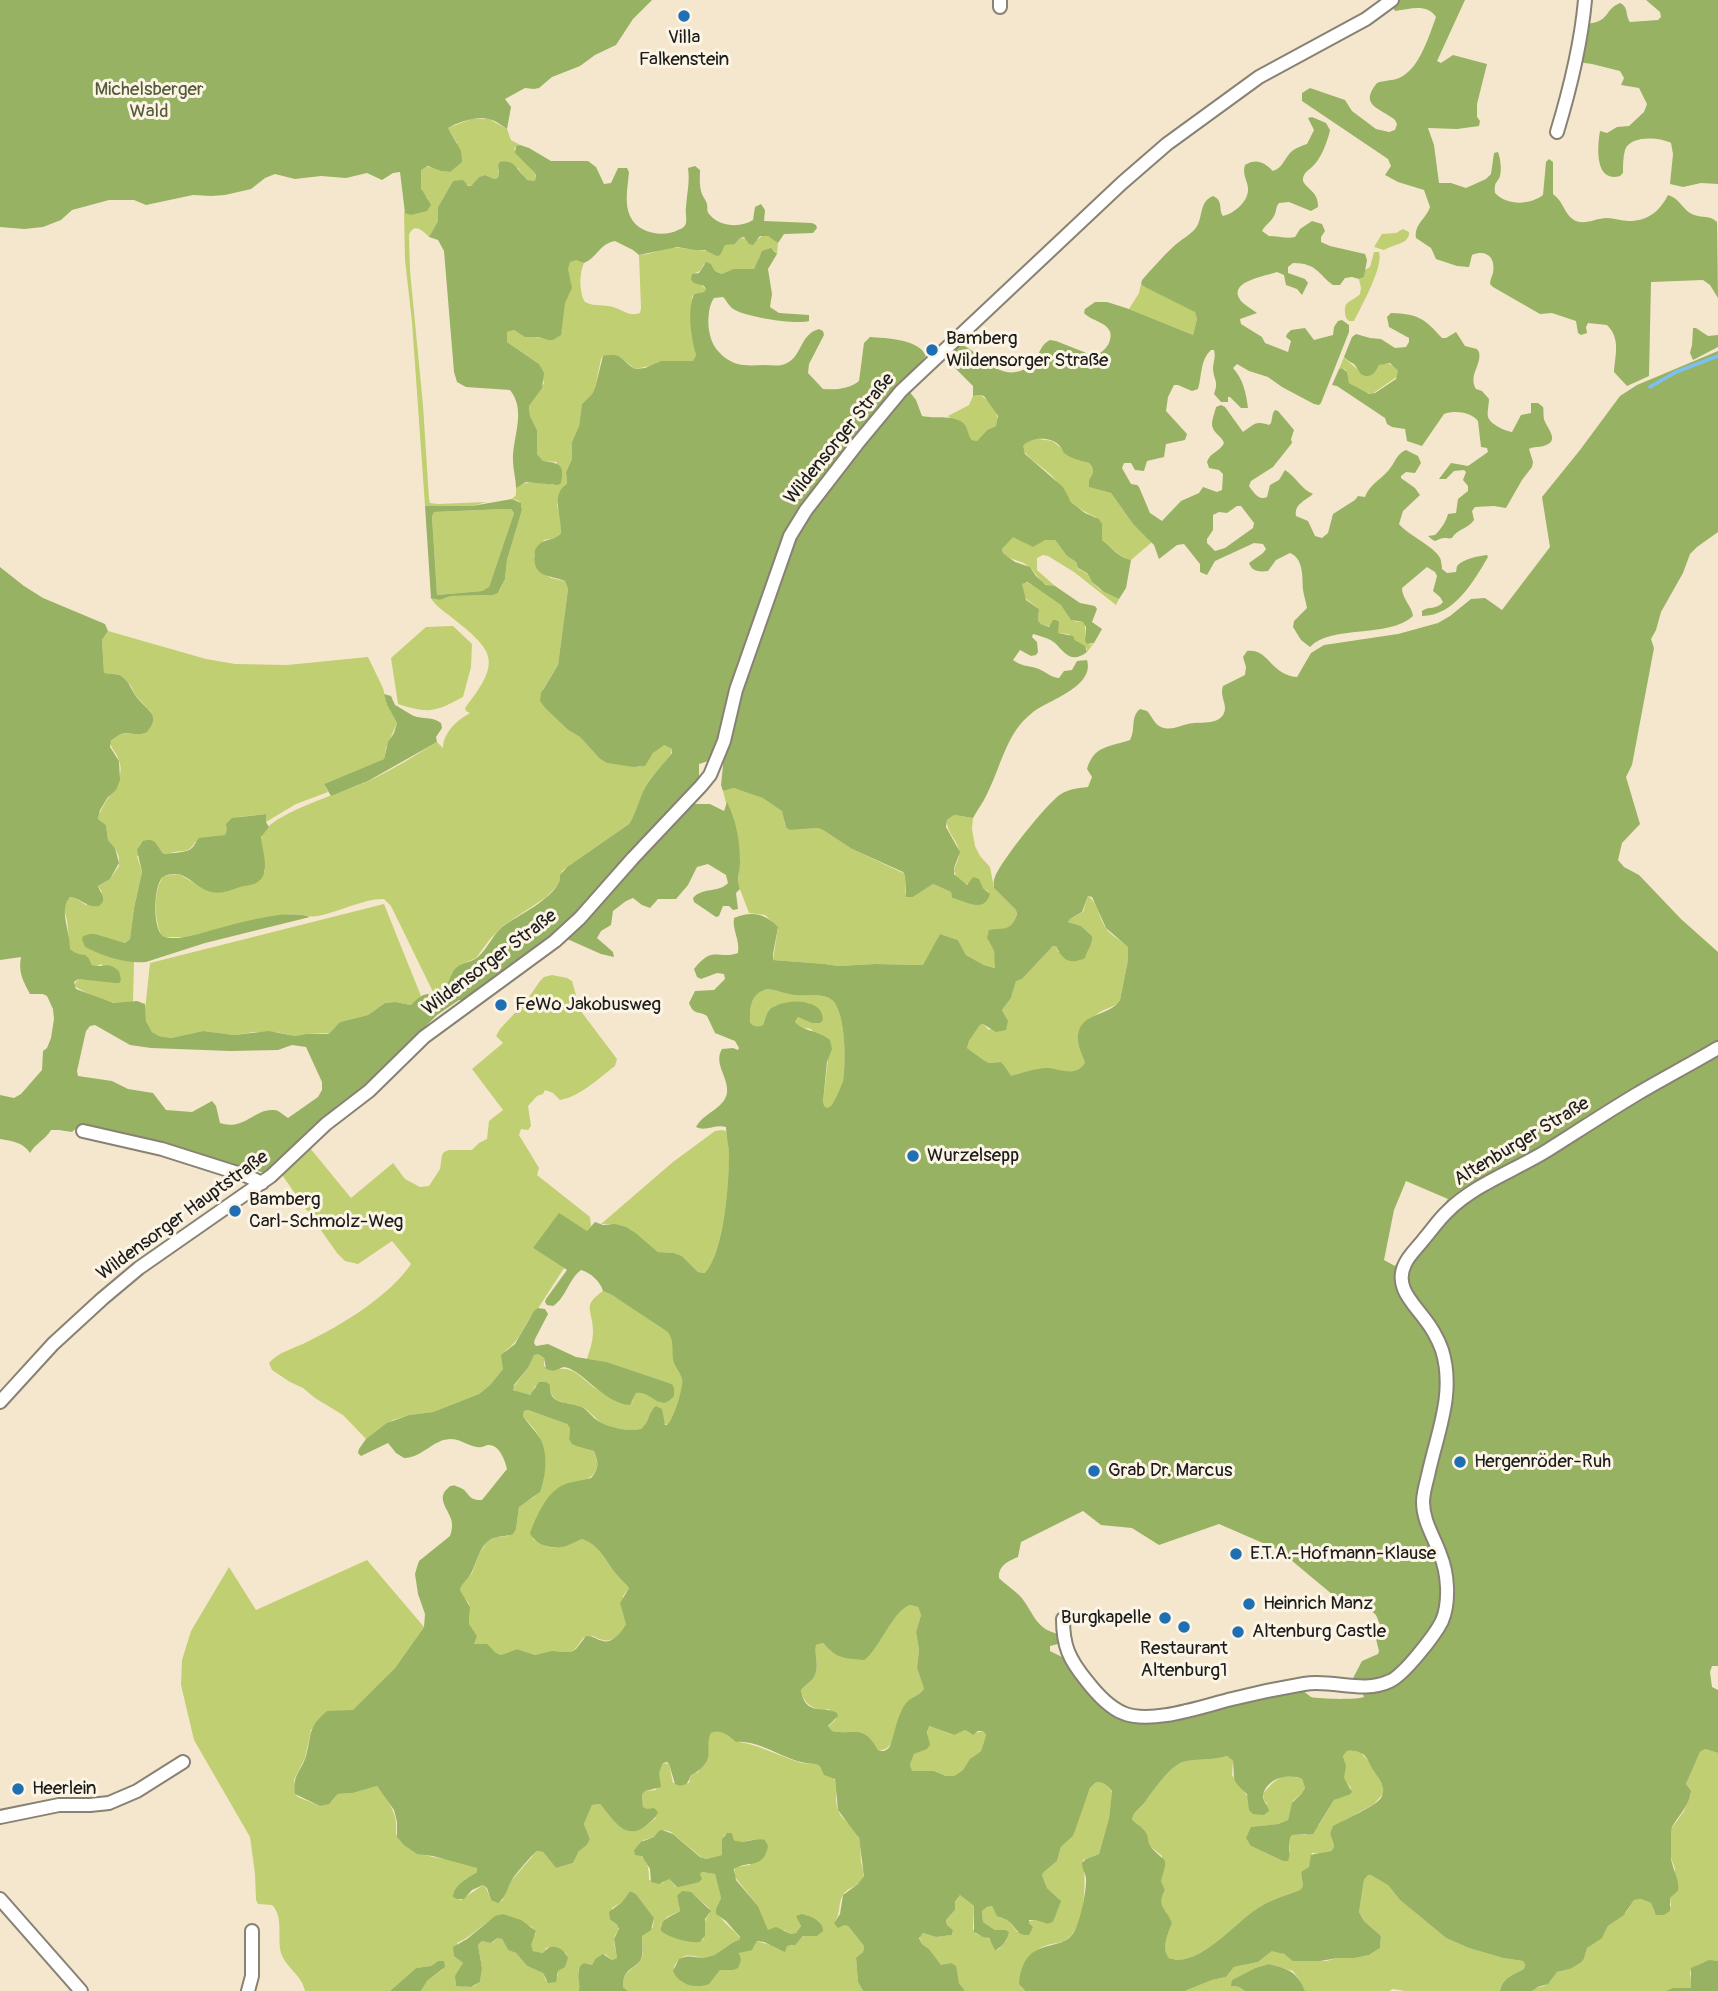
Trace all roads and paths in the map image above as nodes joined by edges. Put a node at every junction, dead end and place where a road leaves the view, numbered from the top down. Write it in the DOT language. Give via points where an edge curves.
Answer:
graph roads {
  1 [pos="1392,0"];
  2 [pos="1585,0"];
  3 [pos="1557,132"];
  4 [pos="424,1037"];
  5 [pos="1718,1048"];
  6 [pos="83,1131"];
  7 [pos="262,1183"];
  8 [pos="0,1402"];
  9 [pos="1063,1619"];
  10 [pos="183,1762"];
  11 [pos="0,1817"];
  12 [pos="0,1899"];
  13 [pos="252,1931"];
  14 [pos="81,1991"];
  15 [pos="248,1991"];
  1 -- 4 [label="street, Wildensorger Straße" via="1259,77 1167,144 909,382 790,536 710,775 555,942"];
  2 -- 3 [label="street" via="1573,74"];
  4 -- 7 [label="street, Wildensorger Hauptstraße"];
  5 -- 9 [label="street, Altenburger Straße" via="1464,1199 1447,1211 1406,1262 1404,1289 1436,1335 1445,1359 1443,1420 1423,1502 1446,1571 1446,1596 1440,1625 1402,1673 1374,1686 1310,1683 1168,1714 1124,1714 1110,1706 1072,1662"];
  6 -- 7 [label="street" via="162,1149"];
  7 -- 8 [label="street, Wildensorger Hauptstraße" via="130,1276 53,1345"];
  10 -- 11 [label="street" via="137,1791 104,1804 59,1805"];
  12 -- 14 [label="street"];
  13 -- 15 [label="street"];
}
